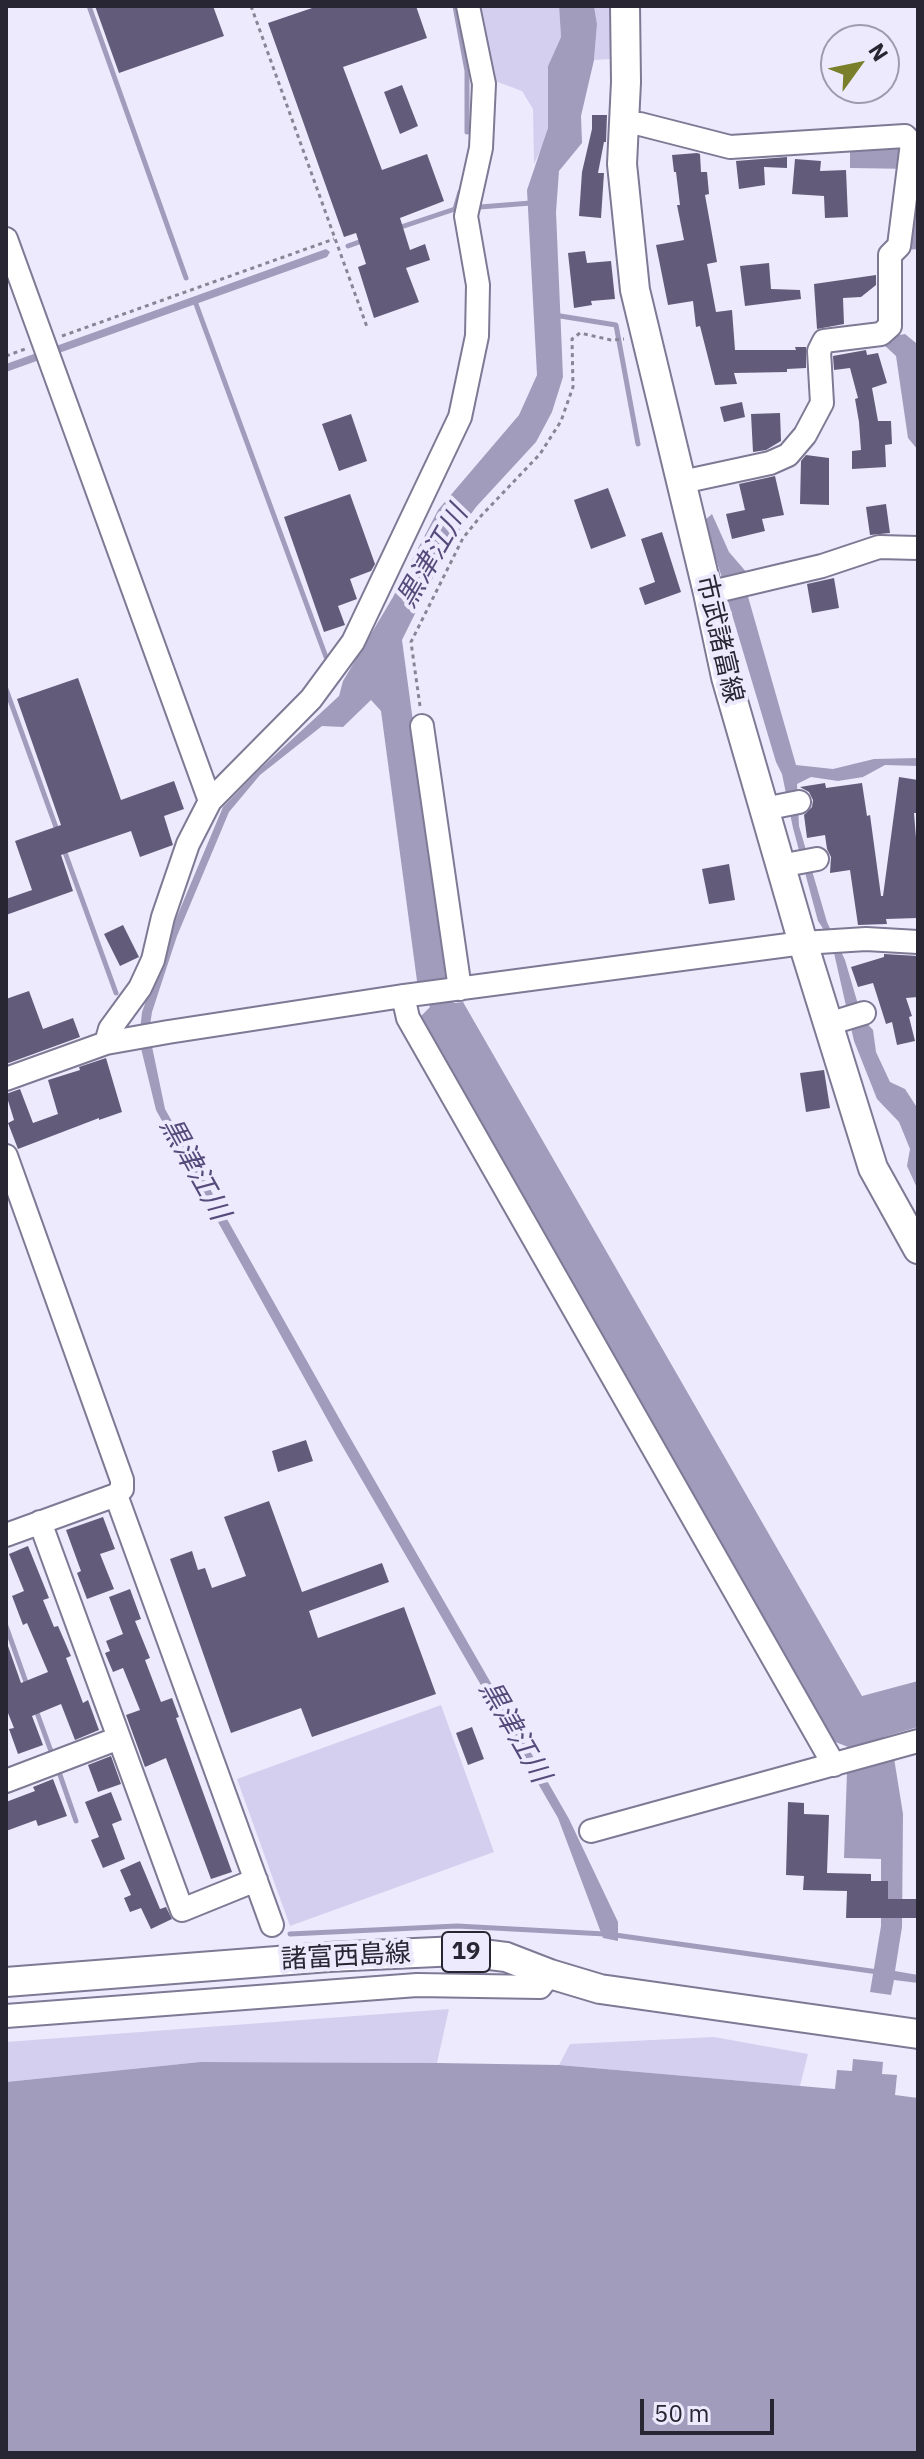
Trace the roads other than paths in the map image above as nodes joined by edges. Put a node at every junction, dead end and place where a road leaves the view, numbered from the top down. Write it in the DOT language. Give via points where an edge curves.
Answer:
graph roads {
  1 [pos="468,6"];
  2 [pos="625,6"];
  3 [pos="624,124"];
  4 [pos="6,239"];
  5 [pos="682,482"];
  6 [pos="918,548"];
  7 [pos="716,591"];
  8 [pos="422,726"];
  9 [pos="210,801"];
  10 [pos="823,941"];
  11 [pos="918,942"];
  12 [pos="460,989"];
  13 [pos="410,996"];
  14 [pos="106,1043"];
  15 [pos="6,1079"];
  16 [pos="6,1156"];
  17 [pos="918,1249"];
  18 [pos="116,1495"];
  19 [pos="40,1522"];
  20 [pos="6,1535"];
  21 [pos="119,1738"];
  22 [pos="918,1741"];
  23 [pos="842,1763"];
  24 [pos="6,1781"];
  25 [pos="591,1831"];
  26 [pos="256,1880"];
  27 [pos="272,1925"];
  28 [pos="550,1974"];
  29 [pos="6,1982"];
  30 [pos="6,2016"];
  31 [pos="918,2034"];
  1 -- 9 [label="street" via="484,84 481,148 466,216 478,285 477,336 460,417 353,642 311,699"];
  2 -- 3 [label="main road, 市武諸富線"];
  3 -- 5 [label="main road, 市武諸富線" via="622,164 635,290"];
  3 -- 5 [label="street" via="730,147 905,136 912,143 899,246 890,255 890,326 881,334 824,341 819,351 822,403 788,455"];
  4 -- 9 [label="street"];
  5 -- 7 [label="main road, 市武諸富線"];
  6 -- 7 [label="street" via="879,547"];
  7 -- 10 [label="main road, 市武諸富線" via="726,677 782,805"];
  8 -- 12 [label="street"];
  9 -- 14 [label="street" via="188,844 153,960"];
  10 -- 11 [label="street"];
  10 -- 12 [label="street"];
  10 -- 17 [label="main road, 市武諸富線" via="845,1019 873,1168"];
  12 -- 13 [label="street"];
  13 -- 14 [label="street"];
  13 -- 23 [label="street" via="408,1018"];
  14 -- 15 [label="street"];
  16 -- 18 [label="street" via="122,1480"];
  18 -- 19 [label="street"];
  18 -- 26 [label="street"];
  19 -- 20 [label="street"];
  19 -- 21 [label="street"];
  21 -- 24 [label="street"];
  21 -- 26 [label="street" via="182,1910"];
  22 -- 23 [label="street"];
  23 -- 25 [label="street"];
  26 -- 27 [label="street"];
  28 -- 29 [label="main road, 諸富西島線 / 19" via="506,1957 458,1951"];
  28 -- 30 [label="street" via="540,1987 417,1985"];
  28 -- 31 [label="main road, 諸富西島線 / 19" via="600,1989"];
}
